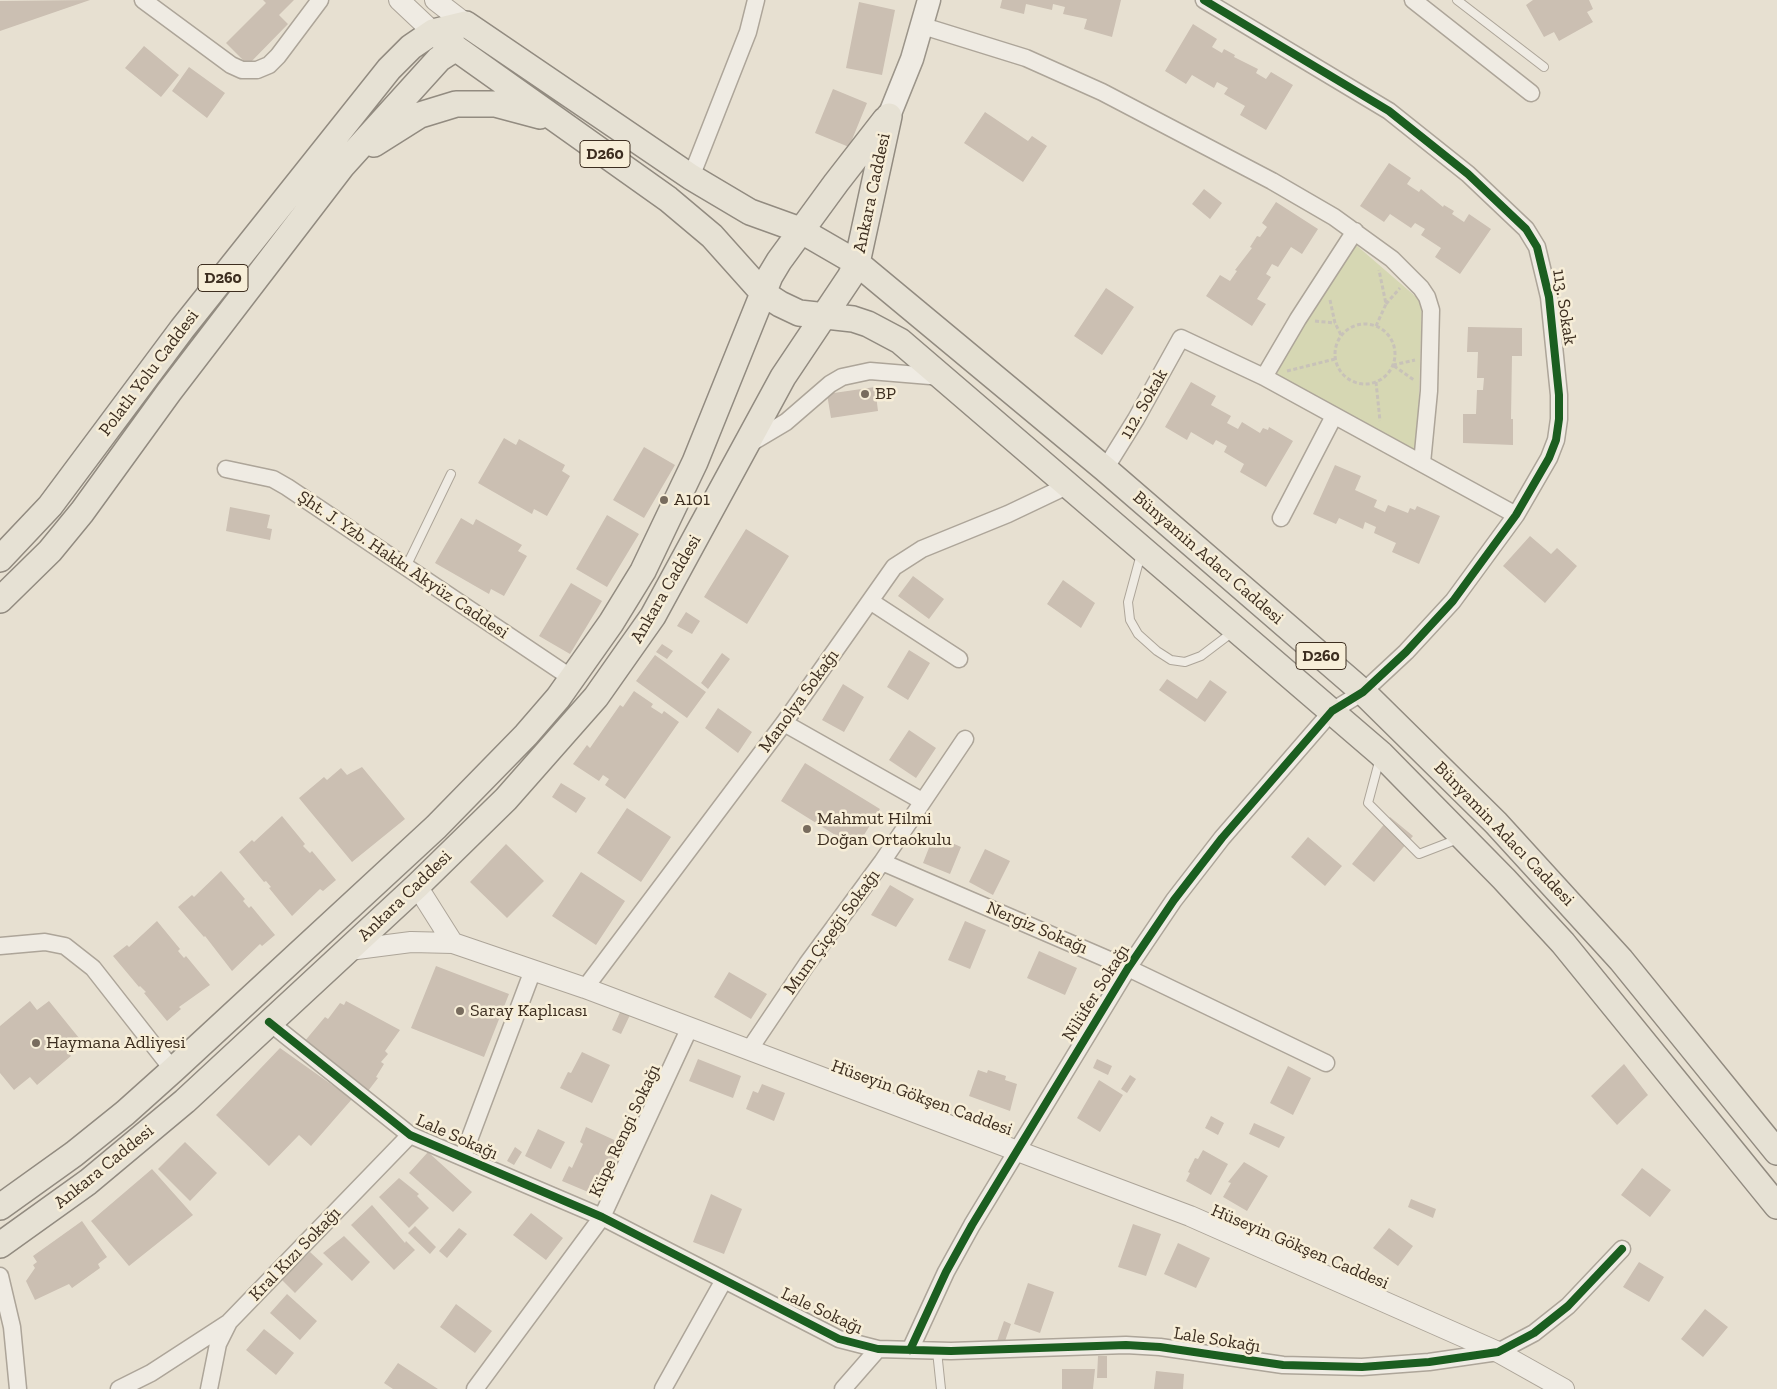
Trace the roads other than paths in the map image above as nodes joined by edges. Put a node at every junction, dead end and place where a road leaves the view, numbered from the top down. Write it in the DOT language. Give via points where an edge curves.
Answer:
graph roads {
  1 [pos="143,0"];
  2 [pos="320,0"];
  3 [pos="399,0"];
  4 [pos="435,0"];
  5 [pos="756,0"];
  6 [pos="929,0"];
  7 [pos="1204,0"];
  8 [pos="1413,0"];
  9 [pos="1457,0"];
  10 [pos="466,24"];
  11 [pos="923,26"];
  12 [pos="432,32"];
  13 [pos="456,48"];
  14 [pos="1544,66"];
  15 [pos="1531,93"];
  16 [pos="889,116"];
  17 [pos="564,125"];
  18 [pos="343,165"];
  19 [pos="691,177"];
  20 [pos="800,230"];
  21 [pos="1355,231"];
  22 [pos="857,263"];
  23 [pos="763,293"];
  24 [pos="822,316"];
  25 [pos="944,377"];
  26 [pos="1264,377"];
  27 [pos="1334,416"];
  28 [pos="746,445"];
  29 [pos="1422,463"];
  30 [pos="226,469"];
  31 [pos="1105,469"];
  32 [pos="451,474"];
  33 [pos="1069,485"];
  34 [pos="1516,515"];
  35 [pos="1281,518"];
  36 [pos="1143,548"];
  37 [pos="0,559"];
  38 [pos="406,567"];
  39 [pos="0,600"];
  40 [pos="870,601"];
  41 [pos="1237,629"];
  42 [pos="959,659"];
  43 [pos="573,680"];
  44 [pos="1363,692"];
  45 [pos="1332,711"];
  46 [pos="784,723"];
  47 [pos="965,739"];
  48 [pos="1381,754"];
  49 [pos="922,800"];
  50 [pos="1464,837"];
  51 [pos="882,862"];
  52 [pos="417,886"];
  53 [pos="453,943"];
  54 [pos="0,946"];
  55 [pos="349,950"];
  56 [pos="1128,968"];
  57 [pos="533,970"];
  58 [pos="584,988"];
  59 [pos="269,1022"];
  60 [pos="690,1027"];
  61 [pos="749,1050"];
  62 [pos="1326,1063"];
  63 [pos="173,1070"];
  64 [pos="410,1135"];
  65 [pos="1016,1149"];
  66 [pos="1777,1152"];
  67 [pos="463,1156"];
  68 [pos="1777,1206"];
  69 [pos="0,1207"];
  70 [pos="602,1217"];
  71 [pos="0,1245"];
  72 [pos="1622,1249"];
  73 [pos="0,1276"];
  74 [pos="724,1280"];
  75 [pos="229,1322"];
  76 [pos="878,1349"];
  77 [pos="910,1350"];
  78 [pos="937,1351"];
  79 [pos="1498,1352"];
  80 [pos="18,1389"];
  81 [pos="119,1389"];
  82 [pos="209,1389"];
  83 [pos="475,1389"];
  84 [pos="663,1389"];
  85 [pos="842,1389"];
  86 [pos="941,1389"];
  87 [pos="1564,1389"];
  1 -- 2 [label="street" via="242,70 257,70 269,65"];
  3 -- 12 [label="street"];
  4 -- 10 [label="street"];
  5 -- 19 [label="street" via="748,32"];
  6 -- 11 [label="main road"];
  7 -- 34 [label="street, 113. Sokak" via="1389,111 1468,174 1526,229 1537,248 1547,288 1557,364 1559,419 1549,458"];
  8 -- 15 [label="street"];
  9 -- 14 [label="lane"];
  10 -- 12 [label="main road, Polatlı Yolu Caddesi / D260"];
  10 -- 19 [label="main road, D260"];
  11 -- 16 [label="main road"];
  11 -- 21 [label="street" via="1026,58 1102,92 1272,181"];
  12 -- 13 [label="main road, D260"];
  12 -- 37 [label="main road, Polatlı Yolu Caddesi / D260" via="411,46 389,69 182,329 50,506"];
  13 -- 17 [label="main road, D260"];
  13 -- 18 [label="main road, Polatlı Yolu Caddesi" via="439,59"];
  16 -- 20 [label="main road, Ankara Caddesi"];
  16 -- 22 [label="main road, Ankara Caddesi"];
  17 -- 18 [label="main road, Polatlı Yolu Caddesi / D260" via="524,110 496,104 456,104 420,115"];
  17 -- 23 [label="main road, D260" via="696,221"];
  18 -- 39 [label="main road, Polatlı Yolu Caddesi / D260" via="169,392 82,512 50,551"];
  19 -- 20 [label="main road, D260" via="750,212"];
  20 -- 22 [label="main road, Bünyamin Adacı Caddesi / D260"];
  20 -- 23 [label="main road, Ankara Caddesi" via="778,260"];
  21 -- 26 [label="street"];
  21 -- 29 [label="street" via="1392,259 1427,297 1432,327"];
  22 -- 24 [label="main road, Ankara Caddesi" via="840,294"];
  22 -- 31 [label="main road, Bünyamin Adacı Caddesi / D260"];
  23 -- 24 [label="main road, D260" via="799,313"];
  23 -- 43 [label="main road, Ankara Caddesi" via="722,401 672,511 629,595"];
  24 -- 25 [label="main road, D260" via="852,319 884,331"];
  24 -- 28 [label="main road, Ankara Caddesi" via="783,377"];
  25 -- 28 [label="street" via="870,371 842,376 786,422"];
  25 -- 33 [label="main road, D260"];
  26 -- 27 [label="street"];
  26 -- 31 [label="street, 112. Sokak" via="1181,338"];
  27 -- 29 [label="street"];
  27 -- 35 [label="street"];
  28 -- 52 [label="main road, Ankara Caddesi" via="653,616 596,696 506,798"];
  29 -- 34 [label="street"];
  30 -- 38 [label="street, Şht. J. Yzb. Hakkı Akyüz Caddesi" via="273,479"];
  31 -- 44 [label="main road, Bünyamin Adacı Caddesi / D260"];
  32 -- 38 [label="lane"];
  33 -- 36 [label="main road, D260"];
  33 -- 40 [label="street, Manolya Sokağı" via="908,557 894,568"];
  34 -- 44 [label="street, 113. Sokak" via="1477,571 1431,627"];
  36 -- 41 [label="main road, D260"];
  36 -- 41 [label="lane" via="1128,602 1130,620 1138,634 1157,651 1171,660 1185,662 1201,656"];
  38 -- 43 [label="street, Şht. J. Yzb. Hakkı Akyüz Caddesi"];
  40 -- 42 [label="street"];
  40 -- 46 [label="street, Manolya Sokağı"];
  41 -- 45 [label="main road, D260"];
  43 -- 63 [label="main road, Ankara Caddesi" via="526,735 436,827"];
  44 -- 45 [label="street, Nilüfer Sokağı"];
  44 -- 66 [label="main road, Bünyamin Adacı Caddesi / D260" via="1496,823 1574,906"];
  45 -- 48 [label="main road, D260"];
  45 -- 56 [label="street, Nilüfer Sokağı" via="1222,838 1174,900"];
  46 -- 49 [label="street"];
  46 -- 58 [label="street, Manolya Sokağı"];
  47 -- 49 [label="street, Mum Çiçeği Sokağı"];
  48 -- 50 [label="main road, D260"];
  48 -- 50 [label="lane" via="1368,803 1419,854"];
  49 -- 51 [label="street, Mum Çiçeği Sokağı"];
  50 -- 68 [label="main road, D260" via="1563,943"];
  51 -- 56 [label="street, Nergiz Sokağı"];
  51 -- 61 [label="street, Mum Çiçeği Sokağı"];
  52 -- 53 [label="street"];
  52 -- 55 [label="main road, Ankara Caddesi"];
  53 -- 55 [label="street, Hüseyin Gökşen Caddesi" via="411,942"];
  53 -- 57 [label="street, Hüseyin Gökşen Caddesi"];
  54 -- 63 [label="street" via="56,943 79,956 93,968"];
  55 -- 59 [label="main road, Ankara Caddesi"];
  56 -- 62 [label="street, Nergiz Sokağı"];
  56 -- 65 [label="street, Nilüfer Sokağı"];
  57 -- 58 [label="street, Hüseyin Gökşen Caddesi"];
  57 -- 67 [label="street"];
  58 -- 60 [label="street, Hüseyin Gökşen Caddesi"];
  59 -- 64 [label="street, Lale Sokağı"];
  59 -- 71 [label="main road, Ankara Caddesi" via="185,1101 88,1182"];
  60 -- 61 [label="street, Hüseyin Gökşen Caddesi"];
  60 -- 70 [label="street, Küpe Rengi Sokağı"];
  61 -- 65 [label="street, Hüseyin Gökşen Caddesi"];
  63 -- 69 [label="main road, Ankara Caddesi" via="81,1148"];
  64 -- 67 [label="street, Lale Sokağı"];
  64 -- 75 [label="street, Kral Kızı Sokağı"];
  65 -- 77 [label="street, Nilüfer Sokağı" via="946,1272"];
  65 -- 79 [label="street, Hüseyin Gökşen Caddesi" via="1241,1237"];
  67 -- 70 [label="street, Lale Sokağı"];
  70 -- 74 [label="street, Lale Sokağı"];
  70 -- 83 [label="street, Küpe Rengi Sokağı"];
  72 -- 79 [label="street" via="1550,1323"];
  73 -- 80 [label="street" via="12,1327"];
  74 -- 76 [label="street, Lale Sokağı" via="839,1339"];
  74 -- 84 [label="street"];
  75 -- 81 [label="street" via="152,1373"];
  75 -- 82 [label="street, Kral Kızı Sokağı" via="218,1344"];
  76 -- 77 [label="street, Lale Sokağı"];
  76 -- 85 [label="street"];
  77 -- 78 [label="street, Lale Sokağı"];
  78 -- 79 [label="street, Lale Sokağı" via="1126,1345 1319,1367 1429,1362"];
  78 -- 86 [label="lane"];
  79 -- 87 [label="street, Hüseyin Gökşen Caddesi"];
}
